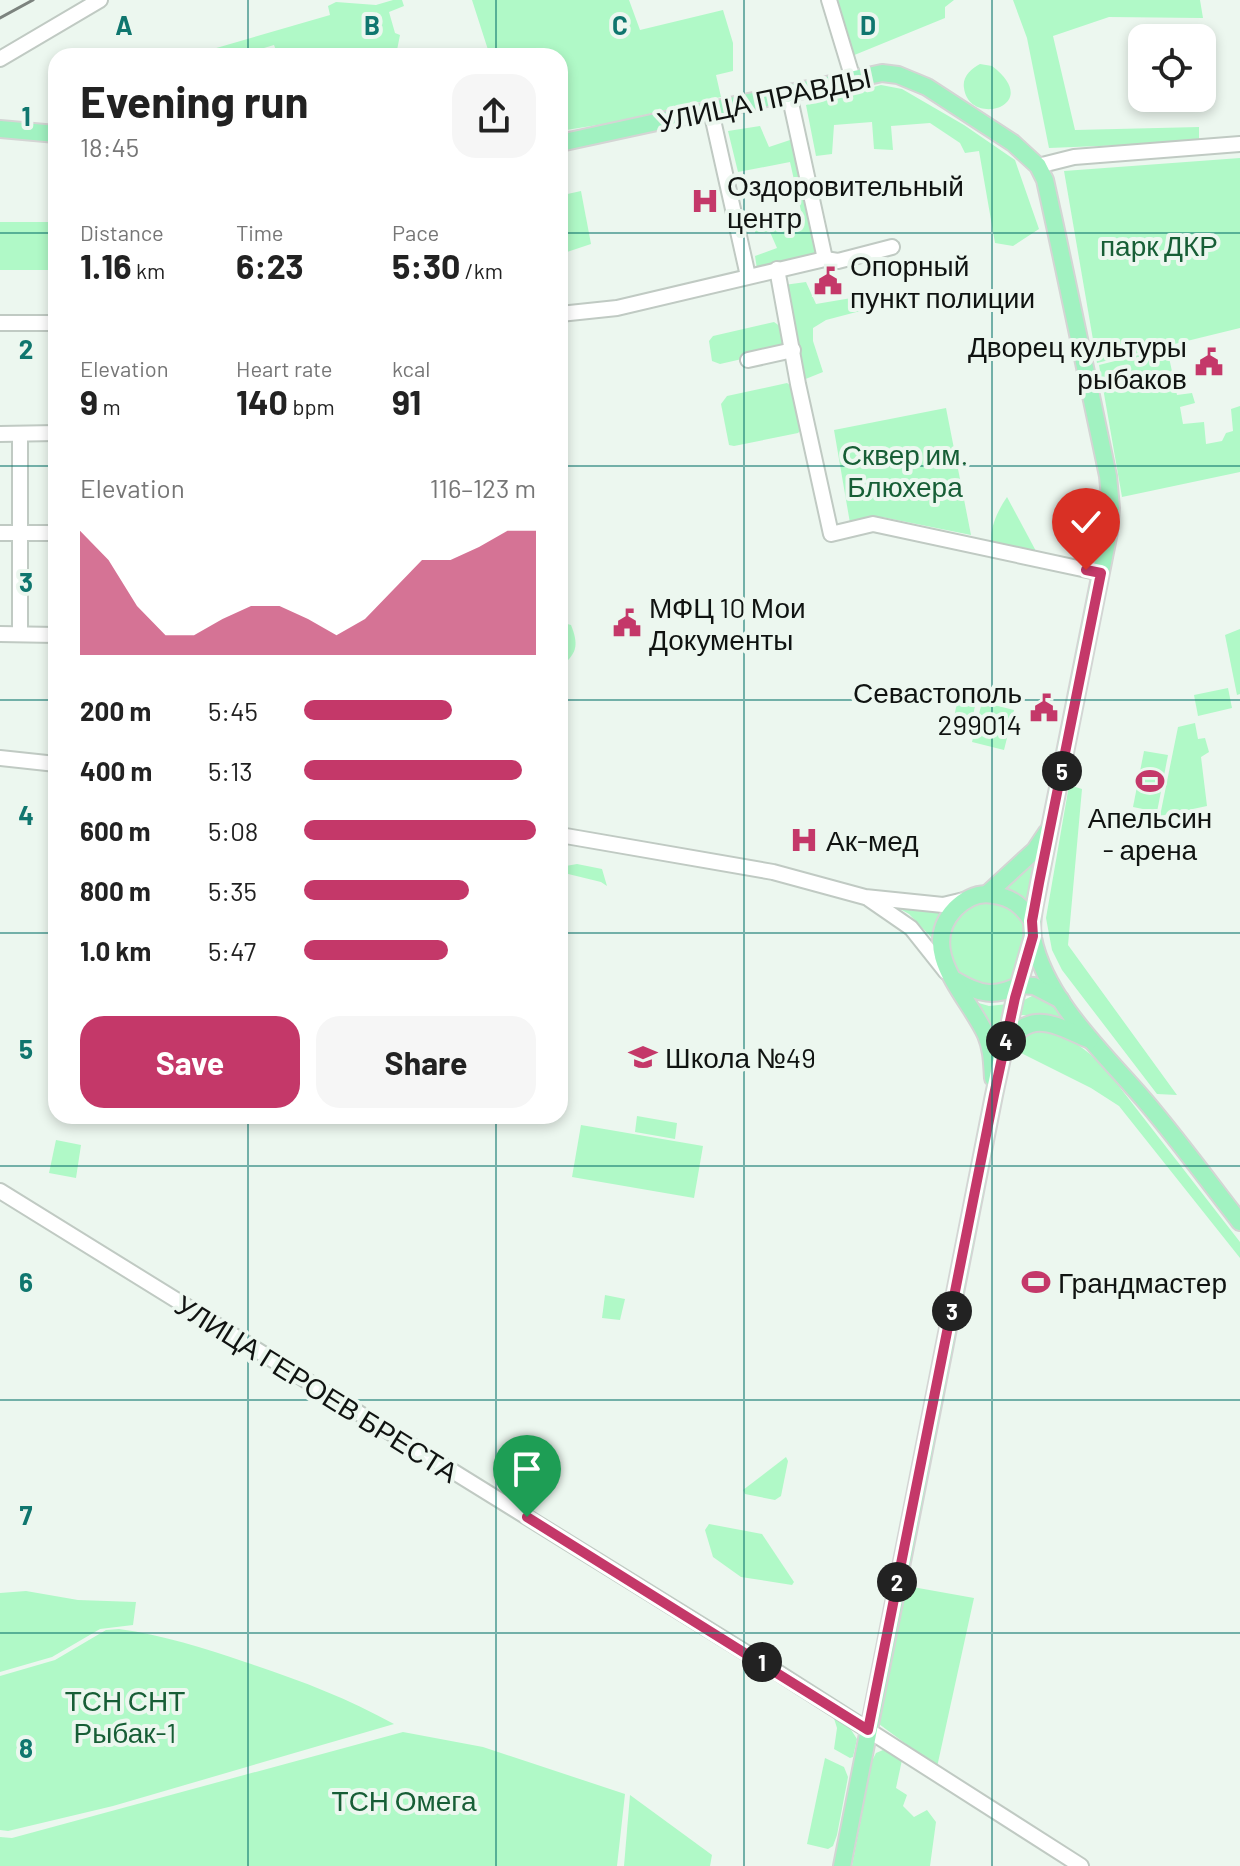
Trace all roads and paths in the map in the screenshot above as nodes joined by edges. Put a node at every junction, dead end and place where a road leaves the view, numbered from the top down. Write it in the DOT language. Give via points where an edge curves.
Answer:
graph roads {
  1 [pos="100,0"];
  2 [pos="829,0"];
  3 [pos="0,59"];
  4 [pos="853,79"];
  5 [pos="789,94"];
  6 [pos="711,111"];
  7 [pos="0,129"];
  8 [pos="48,133"];
  9 [pos="568,141"];
  10 [pos="1240,144"];
  11 [pos="1038,166"];
  12 [pos="892,247"];
  13 [pos="825,259"];
  14 [pos="777,269"];
  15 [pos="748,276"];
  16 [pos="568,313"];
  17 [pos="0,323"];
  18 [pos="48,323"];
  19 [pos="793,350"];
  20 [pos="748,360"];
  21 [pos="48,433"];
  22 [pos="0,434"];
  23 [pos="20,434"];
  24 [pos="0,533"];
  25 [pos="20,533"];
  26 [pos="48,533"];
  27 [pos="1101,573"];
  28 [pos="0,634"];
  29 [pos="20,634"];
  30 [pos="48,635"];
  31 [pos="0,758"];
  32 [pos="48,763"];
  33 [pos="1050,827"];
  34 [pos="568,836"];
  35 [pos="987,894"];
  36 [pos="865,897"];
  37 [pos="964,900"];
  38 [pos="1032,928"];
  39 [pos="954,980"];
  40 [pos="1019,985"];
  41 [pos="1061,1000"];
  42 [pos="1092,1041"];
  43 [pos="1004,1050"];
  44 [pos="994,1095"];
  45 [pos="0,1191"];
  46 [pos="1240,1222"];
  47 [pos="868,1730"];
  48 [pos="842,1866"];
  49 [pos="1081,1866"];
  1 -- 3 [label="street"];
  2 -- 4 [label="street"];
  4 -- 5 [label="main road, УЛИЦА ПРАВДЫ"];
  4 -- 11 [label="main road, УЛИЦА ПРАВДЫ" via="882,73 910,79 982,122"];
  5 -- 6 [label="main road, УЛИЦА ПРАВДЫ"];
  5 -- 13 [label="street"];
  6 -- 9 [label="main road, УЛИЦА ПРАВДЫ"];
  6 -- 15 [label="street"];
  7 -- 8 [label="main road"];
  10 -- 11 [label="street" via="1074,157"];
  11 -- 27 [label="main road" via="1108,476 1110,520"];
  12 -- 13 [label="street" via="838,261"];
  13 -- 14 [label="street"];
  14 -- 15 [label="street"];
  14 -- 19 [label="street"];
  15 -- 16 [label="street" via="617,308"];
  17 -- 18 [label="street"];
  19 -- 20 [label="street"];
  19 -- 27 [label="street" via="831,534 873,524"];
  21 -- 23 [label="street"];
  22 -- 23 [label="street"];
  23 -- 25 [label="street"];
  24 -- 25 [label="street"];
  25 -- 26 [label="street"];
  25 -- 29 [label="street"];
  27 -- 33 [label="main road"];
  28 -- 29 [label="street"];
  29 -- 30 [label="street"];
  31 -- 32 [label="street"];
  33 -- 35 [label="main road" via="1035,850"];
  33 -- 38 [label="main road"];
  34 -- 36 [label="street" via="773,872"];
  35 -- 37 [label="main road"];
  35 -- 38 [label="main road" via="1022,906"];
  36 -- 37 [label="street" via="943,905"];
  36 -- 39 [label="street" via="911,928"];
  37 -- 39 [label="main road" via="944,926 940,943"];
  38 -- 40 [label="main road"];
  38 -- 41 [label="main road"];
  39 -- 40 [label="main road" via="988,994"];
  39 -- 44 [label="main road" via="986,1036"];
  40 -- 41 [label="main road" via="1034,986"];
  40 -- 43 [label="main road"];
  41 -- 42 [label="main road"];
  42 -- 43 [label="main road" via="1048,1023 1027,1023"];
  42 -- 46 [label="main road"];
  43 -- 44 [label="main road"];
  44 -- 47 [label="main road"];
  45 -- 47 [label="street, УЛИЦА ГЕРОЕВ БРЕСТА"];
  47 -- 48 [label="main road"];
  47 -- 49 [label="street, УЛИЦА ГЕРОЕВ БРЕСТА"];
}
